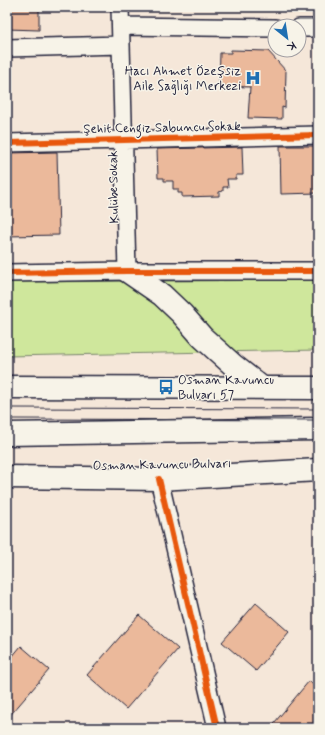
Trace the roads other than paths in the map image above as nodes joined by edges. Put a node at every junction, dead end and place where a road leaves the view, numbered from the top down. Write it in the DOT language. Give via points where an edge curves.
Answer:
graph roads {
  1 [pos="120,7"];
  2 [pos="121,26"];
  3 [pos="267,28"];
  4 [pos="307,28"];
  5 [pos="318,28"];
  6 [pos="121,45"];
  7 [pos="7,48"];
  8 [pos="318,134"];
  9 [pos="124,140"];
  10 [pos="7,143"];
  11 [pos="127,271"];
  12 [pos="318,271"];
  13 [pos="7,273"];
  14 [pos="7,387"];
  15 [pos="261,387"];
  16 [pos="318,388"];
  17 [pos="318,429"];
  18 [pos="7,434"];
  19 [pos="309,470"];
  20 [pos="7,477"];
  21 [pos="159,479"];
  22 [pos="318,485"];
  23 [pos="217,728"];
  1 -- 2 [label="street, Kulübe Sokak"];
  2 -- 3 [label="street"];
  2 -- 6 [label="street, Kulübe Sokak"];
  4 -- 5 [label="street"];
  6 -- 7 [label="street"];
  6 -- 9 [label="street, Kulübe Sokak"];
  8 -- 9 [label="street, Şehit Cengiz Sabuncu Sokak"];
  9 -- 10 [label="street, Şehit Cengiz Sabuncu Sokak"];
  9 -- 11 [label="street, Kulübe Sokak"];
  11 -- 12 [label="street"];
  11 -- 13 [label="street"];
  11 -- 15 [label="highway" via="162,295 232,365"];
  14 -- 15 [label="highway"];
  15 -- 16 [label="highway"];
  17 -- 18 [label="highway"];
  19 -- 21 [label="highway, Osman Kavuncu Bulvarı"];
  19 -- 22 [label="highway"];
  20 -- 21 [label="highway, Osman Kavuncu Bulvarı"];
  21 -- 23 [label="street"];
}
